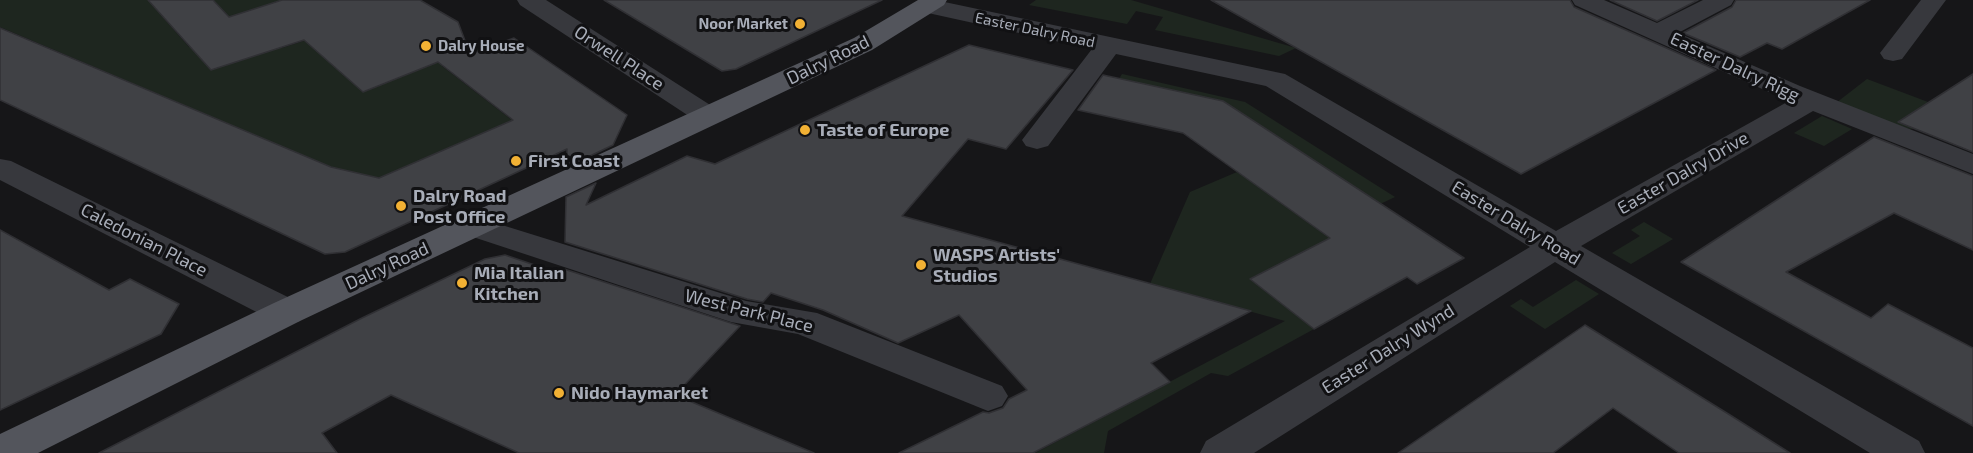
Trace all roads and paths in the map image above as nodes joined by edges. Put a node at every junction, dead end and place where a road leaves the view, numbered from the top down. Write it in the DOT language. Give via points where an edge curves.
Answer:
graph roads {
  1 [pos="529,0"];
  2 [pos="1584,0"];
  3 [pos="1722,0"];
  4 [pos="1934,0"];
  5 [pos="931,3"];
  6 [pos="1660,32"];
  7 [pos="1108,45"];
  8 [pos="1893,53"];
  9 [pos="1810,101"];
  10 [pos="708,116"];
  11 [pos="1037,140"];
  12 [pos="1973,165"];
  13 [pos="0,168"];
  14 [pos="473,226"];
  15 [pos="1556,246"];
  16 [pos="287,312"];
  17 [pos="988,396"];
  18 [pos="0,453"];
  19 [pos="1221,453"];
  20 [pos="1904,453"];
  1 -- 10 [label="street, Orwell Place"];
  2 -- 6 [label="street, Easter Dalry Rigg"];
  3 -- 6 [label="street, Easter Dalry Rigg"];
  4 -- 8 [label="street"];
  5 -- 7 [label="street, Easter Dalry Road"];
  5 -- 10 [label="main road, Dalry Road" via="863,44"];
  6 -- 9 [label="street, Easter Dalry Rigg"];
  7 -- 11 [label="street, Easter Dalry Road"];
  7 -- 15 [label="street, Easter Dalry Road" via="1275,80"];
  9 -- 12 [label="street, Easter Dalry Rigg"];
  9 -- 15 [label="street, Easter Dalry Drive"];
  10 -- 14 [label="main road, Dalry Road"];
  13 -- 16 [label="street, Caledonian Place"];
  14 -- 16 [label="main road, Dalry Road"];
  14 -- 17 [label="street, West Park Place" via="744,313 804,322"];
  15 -- 19 [label="street, Easter Dalry Wynd"];
  15 -- 20 [label="street, Easter Dalry Road"];
  16 -- 18 [label="main road, Dalry Road"];
}
